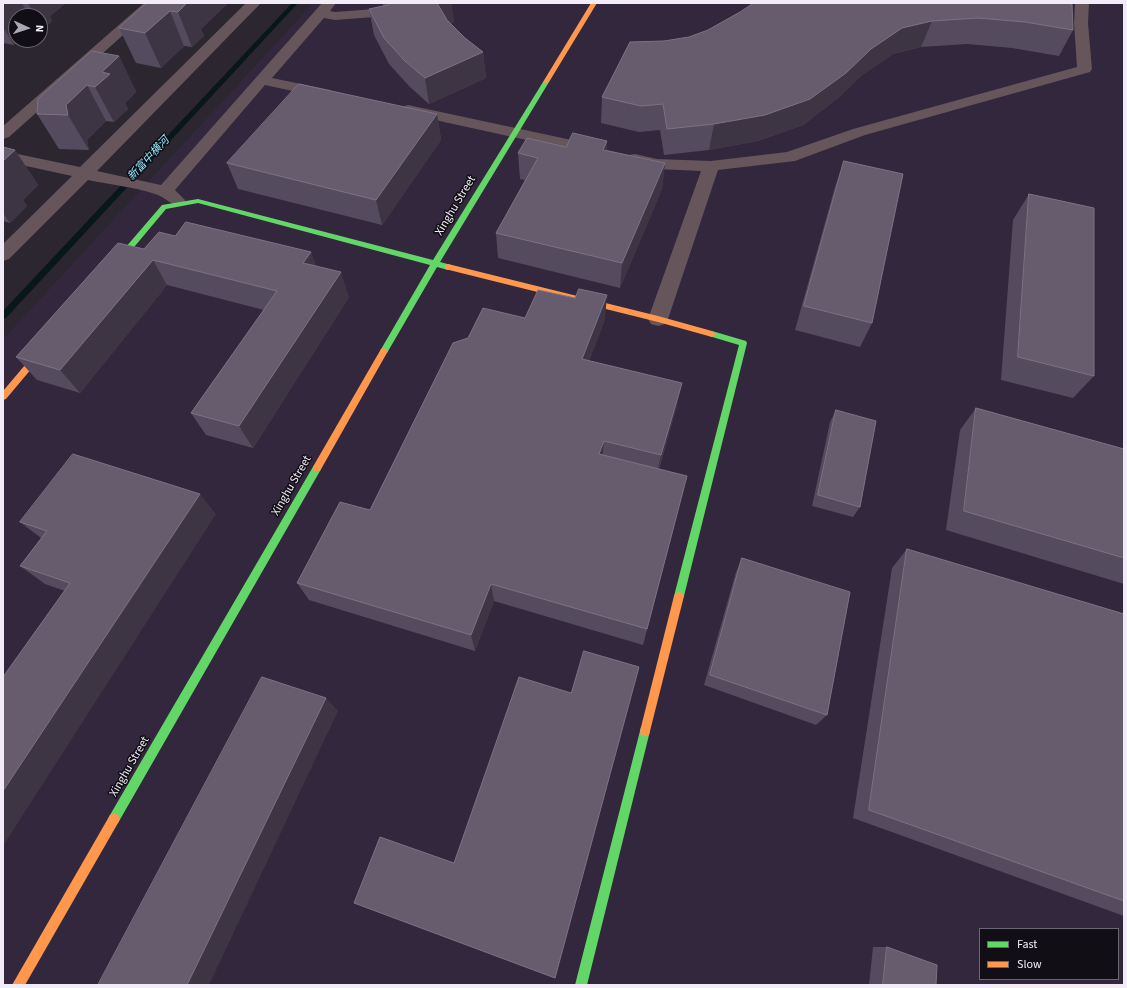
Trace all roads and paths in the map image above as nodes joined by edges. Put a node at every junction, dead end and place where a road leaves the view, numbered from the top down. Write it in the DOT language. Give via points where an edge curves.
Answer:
graph roads {
  1 [pos="152,3"];
  2 [pos="254,3"];
  3 [pos="594,3"];
  4 [pos="1082,3"];
  5 [pos="325,8"];
  6 [pos="375,13"];
  7 [pos="262,80"];
  8 [pos="338,96"];
  9 [pos="392,106"];
  10 [pos="515,133"];
  11 [pos="3,134"];
  12 [pos="3,156"];
  13 [pos="712,166"];
  14 [pos="83,173"];
  15 [pos="158,190"];
  16 [pos="182,204"];
  17 [pos="3,255"];
  18 [pos="435,264"];
  19 [pos="104,278"];
  20 [pos="658,319"];
  21 [pos="53,338"];
  22 [pos="3,397"];
  23 [pos="18,985"];
  24 [pos="582,985"];
  1 -- 11 [label="street"];
  2 -- 14 [label="street"];
  3 -- 10 [label="street, Xinghu Street"];
  4 -- 13 [label="street" via="1085,69 859,132 789,157"];
  5 -- 6 [label="street" via="335,16"];
  5 -- 7 [label="street"];
  7 -- 8 [label="street"];
  7 -- 15 [label="street"];
  9 -- 10 [label="street"];
  10 -- 13 [label="street" via="657,164"];
  10 -- 18 [label="street, Xinghu Street"];
  12 -- 14 [label="street"];
  13 -- 20 [label="street"];
  14 -- 15 [label="street"];
  14 -- 17 [label="street"];
  15 -- 16 [label="street"];
  16 -- 18 [label="street" via="198,201"];
  16 -- 19 [label="street" via="164,207"];
  18 -- 20 [label="street"];
  18 -- 23 [label="street, Xinghu Street"];
  20 -- 24 [label="street" via="743,343"];
  21 -- 22 [label="street"];
}
